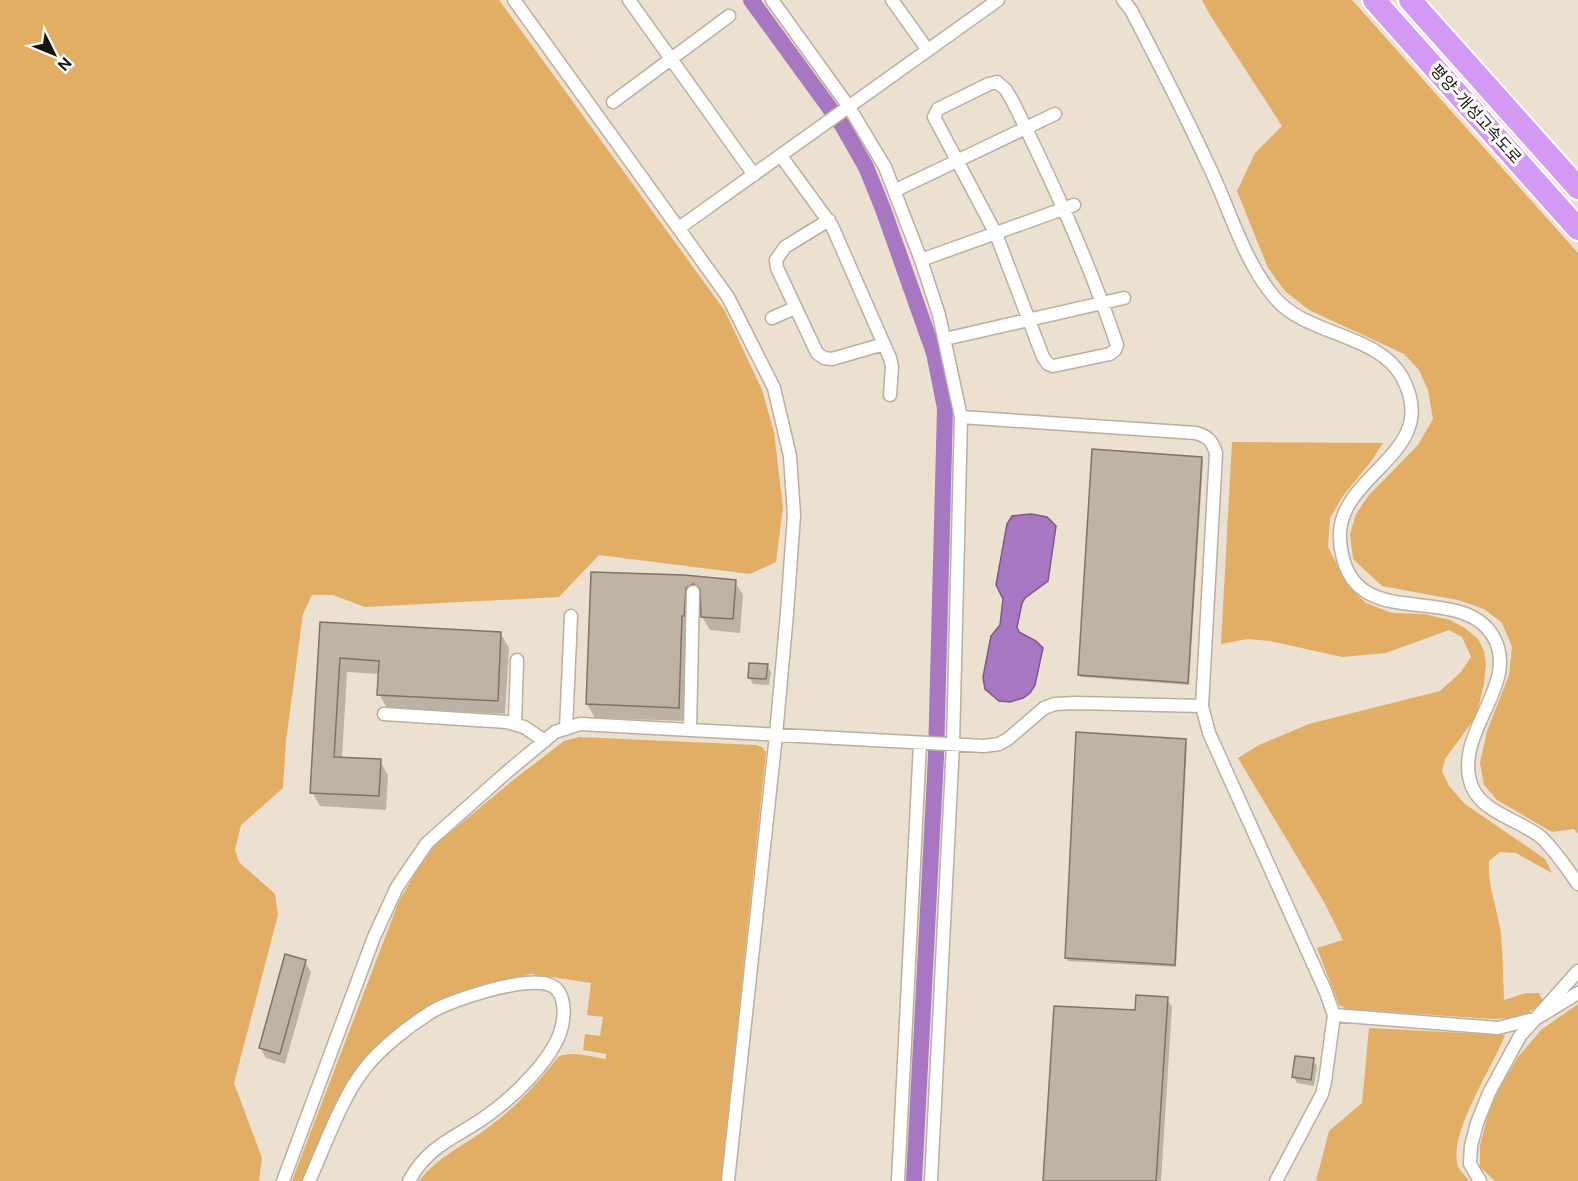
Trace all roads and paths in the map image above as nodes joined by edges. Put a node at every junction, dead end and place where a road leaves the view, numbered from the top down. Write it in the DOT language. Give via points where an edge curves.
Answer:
graph roads {
  1 [pos="514,0"];
  2 [pos="629,0"];
  3 [pos="772,0"];
  4 [pos="892,0"];
  5 [pos="998,0"];
  6 [pos="1124,0"];
  7 [pos="1374,0"];
  8 [pos="1410,0"];
  9 [pos="729,16"];
  10 [pos="927,49"];
  11 [pos="671,59"];
  12 [pos="613,102"];
  13 [pos="846,110"];
  14 [pos="1054,114"];
  15 [pos="1026,128"];
  16 [pos="781,156"];
  17 [pos="958,160"];
  18 [pos="754,175"];
  19 [pos="1578,188"];
  20 [pos="894,191"];
  21 [pos="1069,207"];
  22 [pos="829,220"];
  23 [pos="679,228"];
  24 [pos="1578,229"];
  25 [pos="996,234"];
  26 [pos="921,260"];
  27 [pos="1124,298"];
  28 [pos="1103,303"];
  29 [pos="795,308"];
  30 [pos="772,318"];
  31 [pos="1028,320"];
  32 [pos="945,339"];
  33 [pos="884,344"];
  34 [pos="890,395"];
  35 [pos="961,417"];
  36 [pos="693,592"];
  37 [pos="572,616"];
  38 [pos="517,660"];
  39 [pos="1202,706"];
  40 [pos="384,714"];
  41 [pos="515,724"];
  42 [pos="566,729"];
  43 [pos="690,730"];
  44 [pos="776,735"];
  45 [pos="544,741"];
  46 [pos="937,744"];
  47 [pos="1578,884"];
  48 [pos="1578,971"];
  49 [pos="1578,993"];
  50 [pos="1334,1015"];
  51 [pos="1537,1018"];
  52 [pos="283,1181"];
  53 [pos="309,1181"];
  54 [pos="409,1181"];
  55 [pos="728,1181"];
  56 [pos="898,1181"];
  57 [pos="931,1181"];
  58 [pos="1276,1181"];
  59 [pos="1480,1181"];
  1 -- 23 [label="street"];
  2 -- 11 [label="street"];
  3 -- 13 [label="street"];
  4 -- 10 [label="street"];
  5 -- 10 [label="street"];
  6 -- 47 [label="street" via="1208,162 1254,267 1276,300 1310,323 1372,349 1389,360 1401,376 1411,400 1410,424 1391,458 1350,501 1342,518 1340,538 1346,564 1353,579 1366,592 1387,602 1467,614 1493,636 1499,654 1499,673 1468,756 1472,786 1486,804 1540,837 1556,852"];
  7 -- 24 [label="highway, 평양-개성고속도로"];
  8 -- 19 [label="highway, 평양-개성고속도로"];
  9 -- 11 [label="street"];
  10 -- 13 [label="street"];
  11 -- 12 [label="street"];
  11 -- 18 [label="street"];
  13 -- 16 [label="street"];
  13 -- 20 [label="street" via="885,167"];
  14 -- 15 [label="street"];
  15 -- 17 [label="street"];
  15 -- 17 [label="street" via="1002,85 988,84 934,112"];
  15 -- 21 [label="street"];
  16 -- 18 [label="street"];
  16 -- 22 [label="street"];
  17 -- 20 [label="street"];
  17 -- 25 [label="street"];
  18 -- 23 [label="street"];
  20 -- 26 [label="street"];
  21 -- 25 [label="street"];
  21 -- 28 [label="street"];
  22 -- 29 [label="street" via="785,247 776,260"];
  22 -- 33 [label="street"];
  23 -- 44 [label="street" via="728,297 750,338 774,388 790,456 794,514"];
  25 -- 26 [label="street"];
  25 -- 31 [label="street"];
  26 -- 32 [label="street"];
  27 -- 28 [label="street"];
  28 -- 31 [label="street"];
  28 -- 31 [label="street" via="1117,345 1110,354 1048,364"];
  29 -- 30 [label="street"];
  29 -- 33 [label="street" via="813,349 824,358"];
  31 -- 32 [label="street"];
  32 -- 35 [label="street"];
  33 -- 34 [label="street" via="892,368"];
  35 -- 39 [label="street" via="1196,433 1212,441 1216,453"];
  35 -- 46 [label="street"];
  36 -- 43 [label="street"];
  37 -- 42 [label="street"];
  38 -- 41 [label="street"];
  39 -- 46 [label="street" via="1055,704 1044,708 999,744"];
  39 -- 50 [label="street" via="1209,733"];
  40 -- 41 [label="street"];
  41 -- 45 [label="street"];
  42 -- 43 [label="street" via="580,724"];
  42 -- 45 [label="street"];
  43 -- 44 [label="street"];
  44 -- 46 [label="street"];
  44 -- 55 [label="street"];
  45 -- 52 [label="street" via="427,843 397,887 374,937"];
  46 -- 56 [label="street"];
  46 -- 57 [label="street"];
  48 -- 51 [label="street"];
  49 -- 51 [label="street"];
  50 -- 51 [label="street" via="1498,1028"];
  50 -- 58 [label="street" via="1322,1094"];
  51 -- 59 [label="street" via="1507,1056 1477,1123 1470,1164"];
  53 -- 54 [label="street" via="351,1089 366,1066 429,1013 459,999 504,987 540,982 560,991 560,1032 539,1066 492,1113 427,1155"];
}
